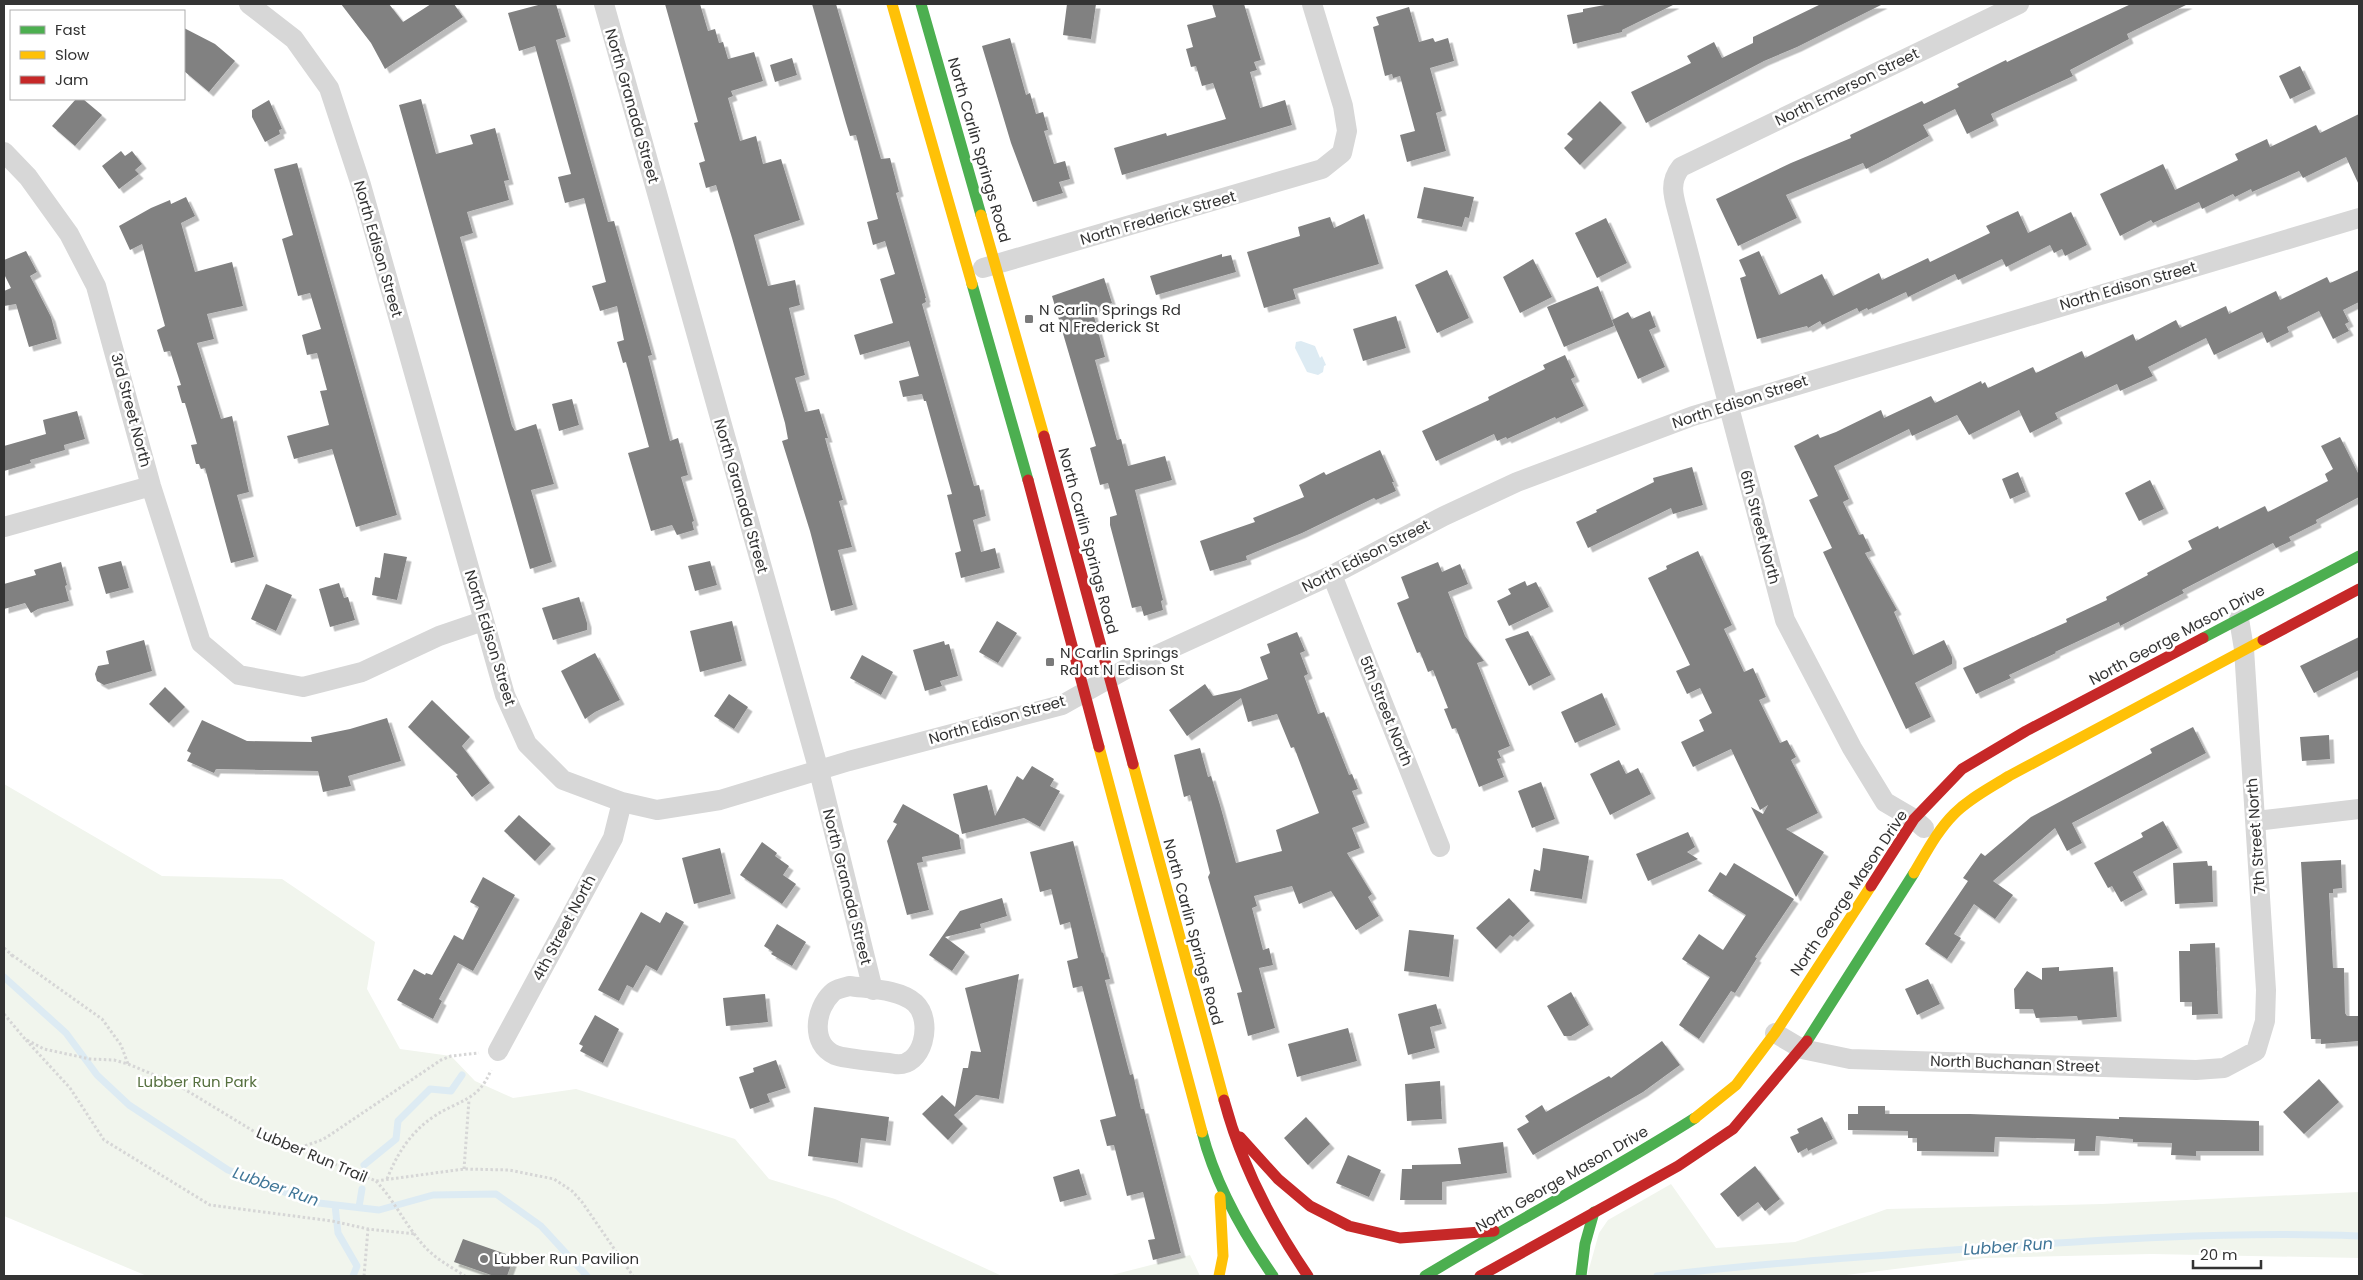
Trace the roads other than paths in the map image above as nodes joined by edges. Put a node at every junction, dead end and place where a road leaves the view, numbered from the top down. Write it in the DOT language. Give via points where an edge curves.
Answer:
graph roads {
  1 [pos="249,4"];
  2 [pos="604,4"];
  3 [pos="1312,4"];
  4 [pos="2019,4"];
  5 [pos="927,5"];
  6 [pos="894,9"];
  7 [pos="4,152"];
  8 [pos="1676,173"];
  9 [pos="2359,218"];
  10 [pos="997,264"];
  11 [pos="969,272"];
  12 [pos="1728,404"];
  13 [pos="151,486"];
  14 [pos="4,527"];
  15 [pos="2359,556"];
  16 [pos="1332,575"];
  17 [pos="2359,589"];
  18 [pos="2239,620"];
  19 [pos="483,621"];
  20 [pos="2244,649"];
  21 [pos="1109,678"];
  22 [pos="1084,691"];
  23 [pos="818,771"];
  24 [pos="622,802"];
  25 [pos="2359,809"];
  26 [pos="1914,819"];
  27 [pos="2256,821"];
  28 [pos="1935,838"];
  29 [pos="1440,847"];
  30 [pos="873,990"];
  31 [pos="1775,1033"];
  32 [pos="1802,1049"];
  33 [pos="498,1051"];
  34 [pos="2256,1051"];
  35 [pos="1231,1127"];
  36 [pos="1218,1178"];
  37 [pos="1594,1212"];
  38 [pos="1501,1230"];
  39 [pos="1508,1274"];
  40 [pos="1219,1276"];
  41 [pos="1273,1276"];
  42 [pos="1308,1276"];
  43 [pos="1425,1276"];
  44 [pos="1480,1276"];
  45 [pos="1494,1276"];
  46 [pos="1581,1276"];
  1 -- 19 [label="street, North Edison Street" via="294,39 329,88 361,185"];
  2 -- 23 [label="street, North Granada Street"];
  3 -- 10 [label="street, North Frederick Street" via="1343,106 1347,131 1342,153 1322,169"];
  4 -- 8 [label="street, North Emerson Street" via="1681,167"];
  5 -- 6 [label="street"];
  5 -- 10 [label="main road, North Carlin Springs Road"];
  6 -- 11 [label="main road"];
  7 -- 13 [label="street, 3rd Street North" via="28,177 69,234 96,286"];
  8 -- 12 [label="street, 6th Street North" via="1672,190"];
  9 -- 12 [label="street, North Edison Street"];
  10 -- 11 [label="street, North Frederick Street"];
  10 -- 21 [label="main road, North Carlin Springs Road"];
  11 -- 22 [label="main road"];
  12 -- 16 [label="street, North Edison Street" via="1527,478 1444,516"];
  12 -- 26 [label="street, 6th Street North" via="1785,620 1852,748 1885,802"];
  13 -- 14 [label="street"];
  13 -- 19 [label="street, 3rd Street North" via="201,643 239,675 303,686 362,672 439,636"];
  15 -- 18 [label="main road, North George Mason Drive"];
  16 -- 21 [label="street, North Edison Street"];
  16 -- 29 [label="street, 5th Street North"];
  17 -- 20 [label="main road"];
  18 -- 20 [label="street, 7th Street North"];
  18 -- 26 [label="main road, North George Mason Drive" via="2026,731 1962,769"];
  19 -- 24 [label="street, North Edison Street" via="505,695 526,744 563,780"];
  20 -- 27 [label="street, 7th Street North"];
  20 -- 28 [label="main road" via="1973,798 1953,815"];
  21 -- 22 [label="street, North Edison Street"];
  21 -- 35 [label="main road, North Carlin Springs Road"];
  22 -- 23 [label="street, North Edison Street" via="1062,704"];
  22 -- 36 [label="main road" via="1203,1136"];
  23 -- 24 [label="street, North Edison Street" via="720,800 657,810"];
  23 -- 30 [label="street, North Granada Street"];
  24 -- 33 [label="street, 4th Street North" via="613,838"];
  25 -- 27 [label="street"];
  26 -- 28 [label="street, 6th Street North"];
  26 -- 31 [label="main road, North George Mason Drive"];
  27 -- 34 [label="street, 7th Street North" via="2266,990 2265,1021"];
  28 -- 32 [label="main road"];
  30 -- 30 [label="street, North Granada Street" via="849,986 832,992 821,1007 817,1023 820,1040 834,1055 899,1065 916,1056 924,1040 925,1022 915,1004 897,994"];
  31 -- 32 [label="street, North Buchanan Street"];
  31 -- 38 [label="main road, North George Mason Drive" via="1736,1085 1696,1117"];
  32 -- 34 [label="street, North Buchanan Street" via="1850,1059 2196,1070 2224,1068"];
  32 -- 37 [label="main road" via="1733,1129 1678,1166"];
  35 -- 38 [label="main road" via="1278,1179 1310,1206 1349,1226 1400,1238"];
  35 -- 42 [label="main road, North Carlin Springs Road" via="1263,1206"];
  36 -- 40 [label="main road" via="1223,1231"];
  36 -- 41 [label="main road" via="1241,1225"];
  37 -- 44 [label="main road"];
  37 -- 46 [label="main road"];
  38 -- 43 [label="main road, North George Mason Drive"];
  39 -- 45 [label="main road"];
}
